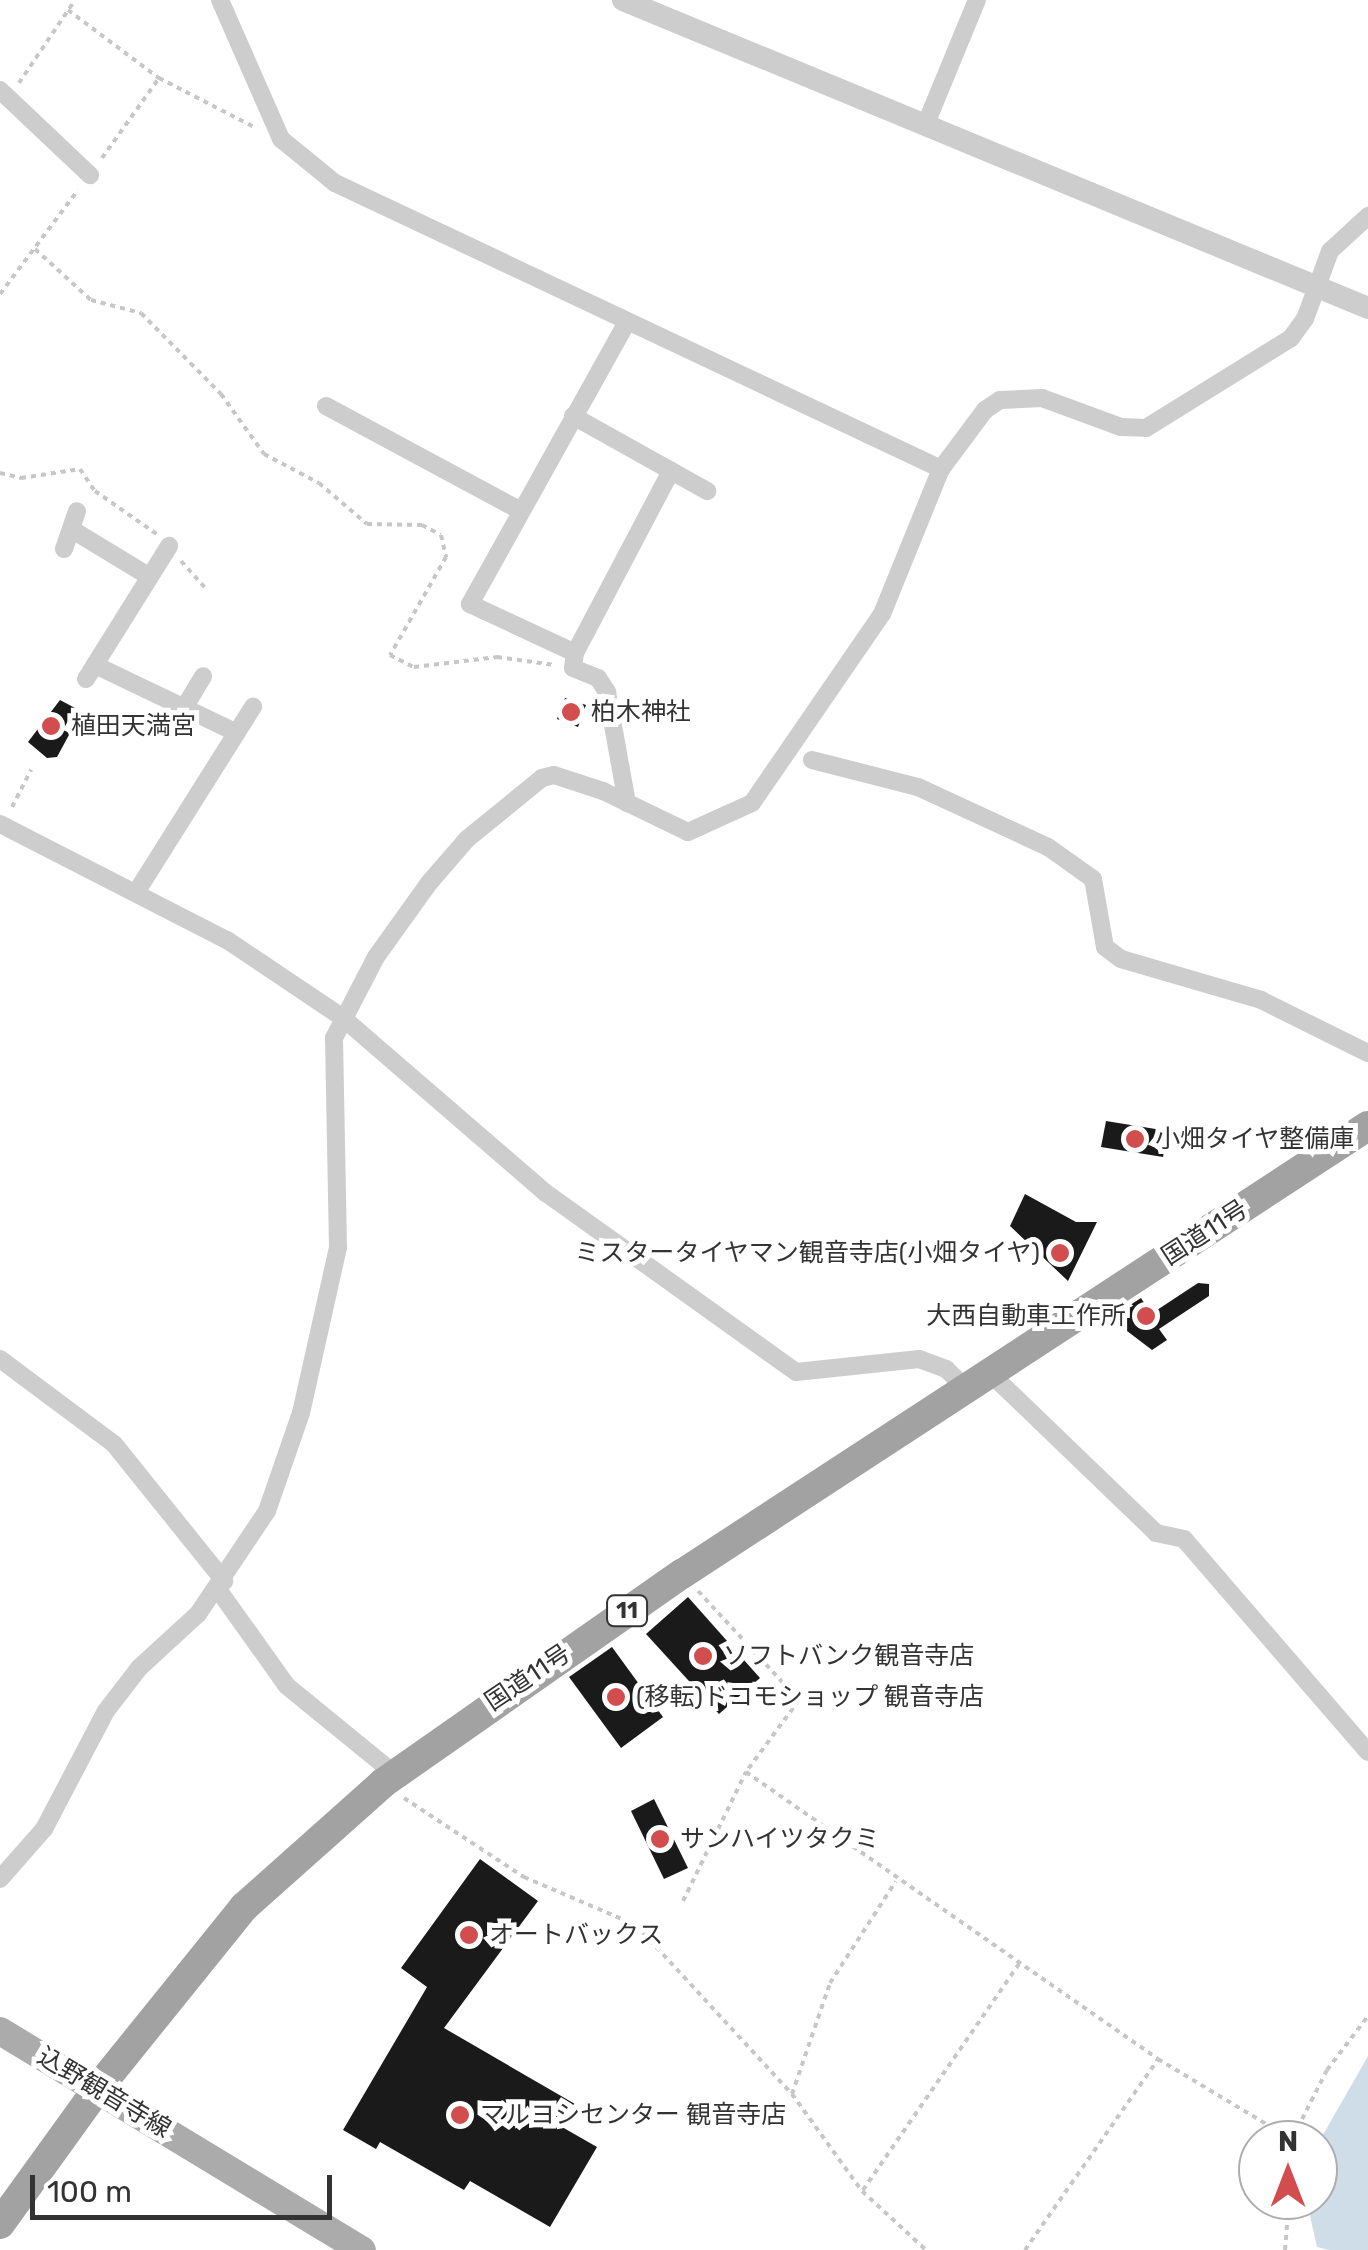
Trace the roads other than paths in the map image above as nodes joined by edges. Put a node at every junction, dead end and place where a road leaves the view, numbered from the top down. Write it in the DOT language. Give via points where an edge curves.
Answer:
graph roads {
  1 [pos="220,0"];
  2 [pos="623,0"];
  3 [pos="977,0"];
  4 [pos="4,94"];
  5 [pos="925,126"];
  6 [pos="90,175"];
  7 [pos="1368,216"];
  8 [pos="1317,286"];
  9 [pos="1368,308"];
  10 [pos="627,322"];
  11 [pos="326,406"];
  12 [pos="573,416"];
  13 [pos="941,469"];
  14 [pos="671,472"];
  15 [pos="707,491"];
  16 [pos="521,511"];
  17 [pos="169,546"];
  18 [pos="64,549"];
  19 [pos="150,577"];
  20 [pos="574,661"];
  21 [pos="203,676"];
  22 [pos="253,707"];
  23 [pos="184,708"];
  24 [pos="235,732"];
  25 [pos="812,760"];
  26 [pos="627,803"];
  27 [pos="1,824"];
  28 [pos="137,891"];
  29 [pos="342,1018"];
  30 [pos="1368,1054"];
  31 [pos="1368,1126"];
  32 [pos="0,1359"];
  33 [pos="979,1381"];
  34 [pos="220,1585"];
  35 [pos="1368,1752"];
  36 [pos="389,1779"];
  37 [pos="0,1879"];
  38 [pos="0,2032"];
  39 [pos="98,2088"];
  40 [pos="0,2224"];
  41 [pos="362,2250"];
  1 -- 10 [label="street" via="280,139 335,183"];
  2 -- 5 [label="street"];
  3 -- 5 [label="street"];
  4 -- 6 [label="street"];
  5 -- 8 [label="street"];
  7 -- 8 [label="street" via="1340,236"];
  8 -- 9 [label="street"];
  8 -- 13 [label="street" via="1291,338 1146,428 1122,427 1042,398 1000,400"];
  10 -- 12 [label="street"];
  10 -- 13 [label="street"];
  11 -- 16 [label="street"];
  12 -- 14 [label="street"];
  12 -- 16 [label="street"];
  13 -- 26 [label="street" via="882,614 752,803 688,832"];
  14 -- 15 [label="street"];
  14 -- 20 [label="street"];
  16 -- 20 [label="street" via="470,604"];
  17 -- 19 [label="street"];
  18 -- 19 [label="street" via="74,520"];
  19 -- 23 [label="street" via="91,672"];
  20 -- 26 [label="street" via="607,692"];
  21 -- 23 [label="street"];
  22 -- 24 [label="street"];
  23 -- 24 [label="street"];
  24 -- 28 [label="street"];
  25 -- 30 [label="street" via="918,786 980,811 1093,879 1105,947 1122,960 1261,1000"];
  26 -- 29 [label="street" via="554,775 530,784 429,882"];
  27 -- 28 [label="street"];
  28 -- 29 [label="street" via="227,940"];
  29 -- 33 [label="street" via="546,1193 796,1372 919,1359"];
  29 -- 34 [label="street" via="331,1067 338,1247 268,1511"];
  31 -- 33 [label="highway, 国道11号 / 11"];
  32 -- 34 [label="street" via="114,1444"];
  33 -- 35 [label="street" via="1156,1533 1184,1539"];
  33 -- 36 [label="highway, 国道11号 / 11" via="682,1574"];
  34 -- 36 [label="street" via="287,1686"];
  34 -- 37 [label="street" via="106,1711 44,1830"];
  36 -- 39 [label="highway, 国道11号 / 11" via="244,1907"];
  38 -- 39 [label="main road, 込野観音寺線"];
  39 -- 40 [label="highway, 国道11号 / 11"];
  39 -- 41 [label="main road, 込野観音寺線"];
}
